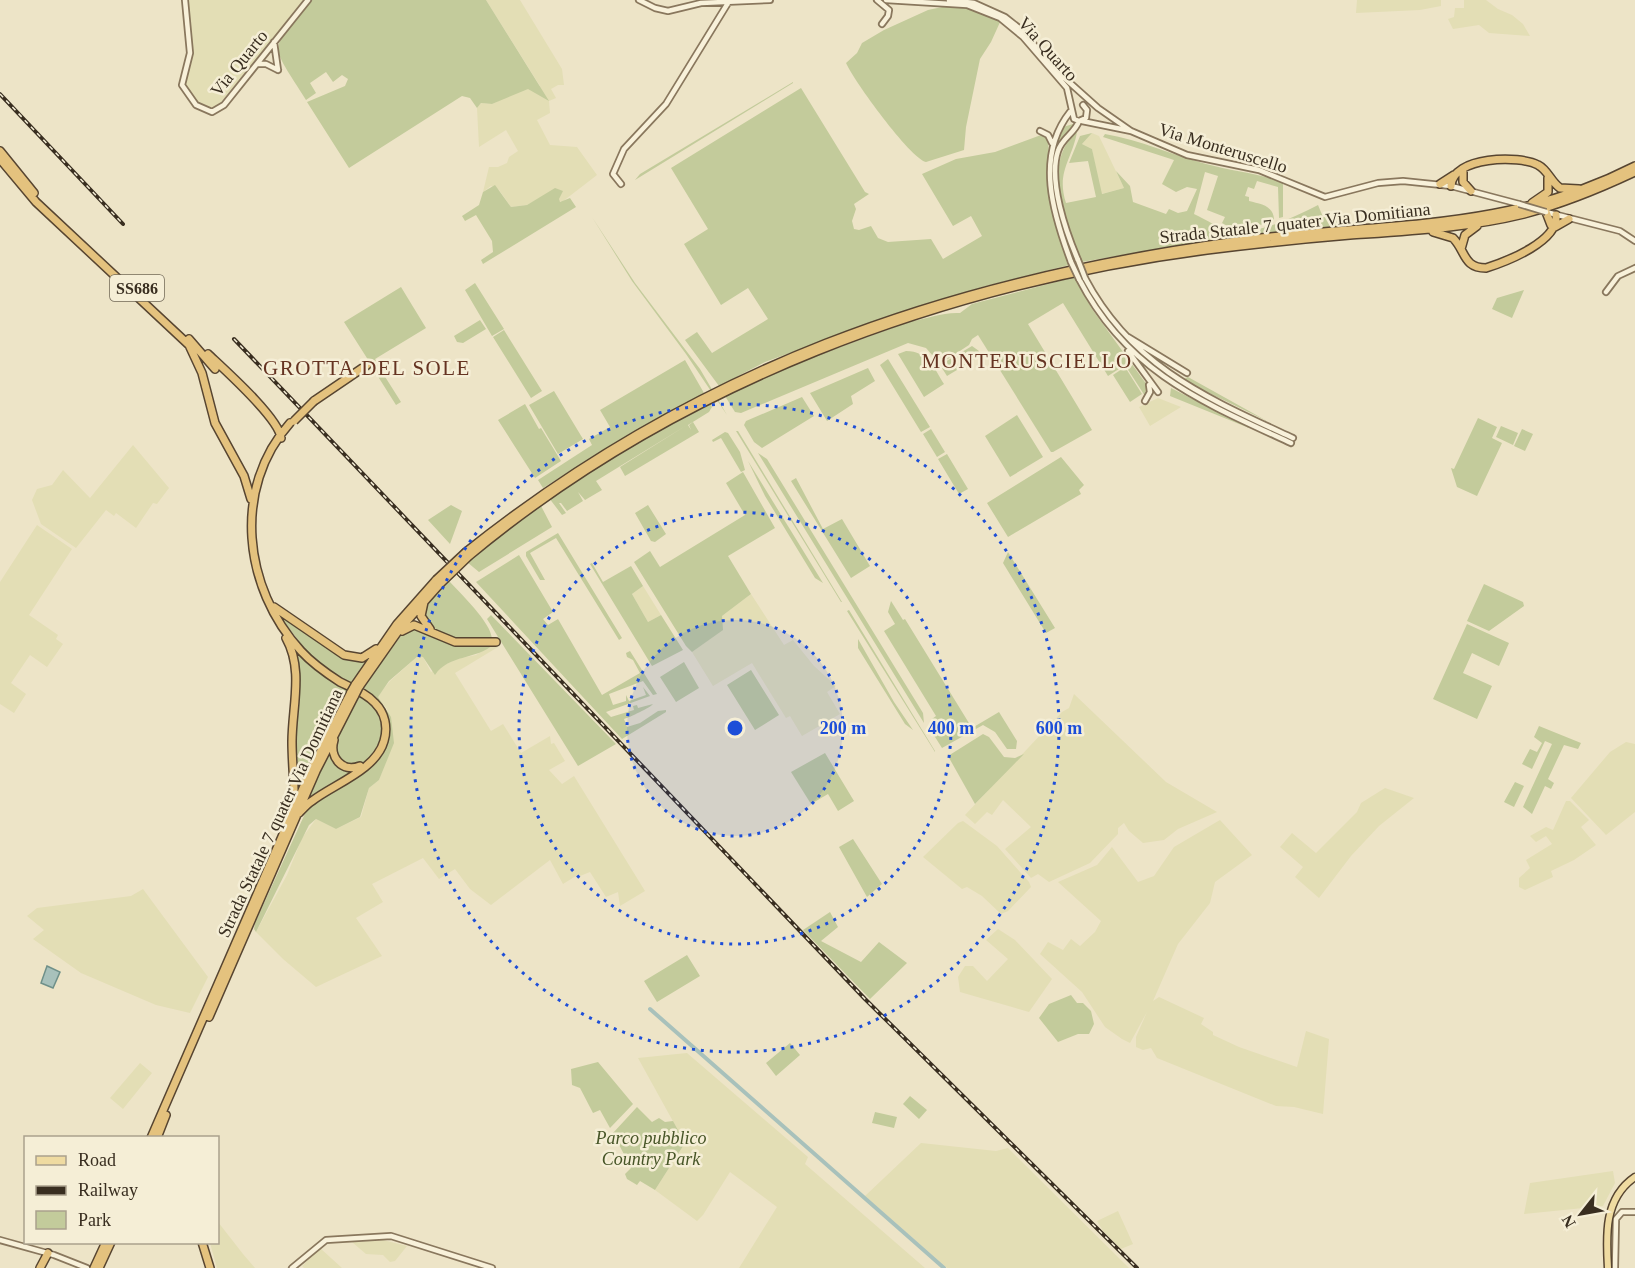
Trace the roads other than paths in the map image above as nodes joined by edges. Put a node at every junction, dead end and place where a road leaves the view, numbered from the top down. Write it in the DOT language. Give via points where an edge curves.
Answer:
graph roads {
  1 [pos="185,0"];
  2 [pos="308,0"];
  3 [pos="639,0"];
  4 [pos="771,0"];
  5 [pos="877,0"];
  6 [pos="886,0"];
  7 [pos="949,0"];
  8 [pos="728,3"];
  9 [pos="1013,23"];
  10 [pos="882,24"];
  11 [pos="274,42"];
  12 [pos="266,53"];
  13 [pos="257,64"];
  14 [pos="275,66"];
  15 [pos="1088,100"];
  16 [pos="1083,105"];
  17 [pos="1071,111"];
  18 [pos="1080,121"];
  19 [pos="1088,123"];
  20 [pos="1076,129"];
  21 [pos="1040,131"];
  22 [pos="1131,131"];
  23 [pos="1052,143"];
  24 [pos="0,151"];
  25 [pos="0,159"];
  26 [pos="1635,166"];
  27 [pos="1464,168"];
  28 [pos="1635,172"];
  29 [pos="1546,173"];
  30 [pos="1454,175"];
  31 [pos="621,184"];
  32 [pos="1440,184"];
  33 [pos="1451,186"];
  34 [pos="1587,188"];
  35 [pos="1471,191"];
  36 [pos="1526,208"];
  37 [pos="1546,212"];
  38 [pos="1556,215"];
  39 [pos="1569,219"];
  40 [pos="1486,222"];
  41 [pos="1552,228"];
  42 [pos="1422,230"];
  43 [pos="77,237"];
  44 [pos="1635,241"];
  45 [pos="1461,249"];
  46 [pos="1635,268"];
  47 [pos="1082,279"];
  48 [pos="1606,292"];
  49 [pos="1126,336"];
  50 [pos="191,344"];
  51 [pos="1127,348"];
  52 [pos="367,365"];
  53 [pos="215,369"];
  54 [pos="1187,373"];
  55 [pos="1146,379"];
  56 [pos="724,390"];
  57 [pos="1158,392"];
  58 [pos="1145,400"];
  59 [pos="292,422"];
  60 [pos="275,426"];
  61 [pos="280,437"];
  62 [pos="244,476"];
  63 [pos="260,477"];
  64 [pos="252,501"];
  65 [pos="252,513"];
  66 [pos="438,582"];
  67 [pos="425,599"];
  68 [pos="269,604"];
  69 [pos="281,624"];
  70 [pos="431,631"];
  71 [pos="394,637"];
  72 [pos="496,642"];
  73 [pos="380,646"];
  74 [pos="357,686"];
  75 [pos="353,693"];
  76 [pos="336,731"];
  77 [pos="371,760"];
  78 [pos="296,812"];
  79 [pos="151,1136"];
  80 [pos="157,1136"];
  81 [pos="1635,1177"];
  82 [pos="1635,1212"];
  83 [pos="0,1240"];
  84 [pos="105,1244"];
  85 [pos="110,1244"];
  86 [pos="203,1244"];
  87 [pos="48,1253"];
  88 [pos="40,1268"];
  89 [pos="87,1268"];
  90 [pos="94,1268"];
  91 [pos="99,1268"];
  92 [pos="210,1268"];
  93 [pos="292,1268"];
  94 [pos="492,1268"];
  95 [pos="1608,1268"];
  96 [pos="1615,1268"];
  1 -- 13 [label="street, Via Quarto" via="190,53 182,85 196,105 213,112 224,105"];
  2 -- 11 [label="street, Via Quarto"];
  3 -- 8 [label="street" via="665,11 701,3"];
  4 -- 8 [label="street"];
  5 -- 10 [label="street" via="889,10"];
  6 -- 17 [label="street, Via Quarto" via="967,5 1000,18 1023,37 1067,88"];
  7 -- 9 [label="street, Via Quarto" via="989,8"];
  8 -- 31 [label="street" via="666,104 621,153 613,174"];
  9 -- 15 [label="street, Via Monteruscello"];
  11 -- 12 [label="street, Via Quarto"];
  11 -- 14 [label="street"];
  12 -- 13 [label="street, Via Quarto"];
  12 -- 14 [label="street"];
  13 -- 14 [label="street"];
  15 -- 16 [label="street"];
  15 -- 22 [label="street, Via Monteruscello"];
  16 -- 17 [label="street" via="1076,105"];
  16 -- 18 [label="street" via="1088,112"];
  17 -- 18 [label="street" via="1072,117"];
  17 -- 23 [label="street"];
  18 -- 19 [label="street"];
  18 -- 20 [label="street"];
  19 -- 20 [label="street"];
  19 -- 22 [label="street"];
  20 -- 47 [label="street, bridge" via="1061,143 1056,167 1062,212"];
  21 -- 23 [label="street"];
  22 -- 32 [label="street, Via Monteruscello" via="1187,155 1259,170 1324,197 1389,181"];
  23 -- 47 [label="street, bridge" via="1053,199 1071,262"];
  24 -- 43 [label="highway, SS686"];
  25 -- 43 [label="highway, SS686" via="25,190"];
  26 -- 34 [label="highway, Strada Statale 7 quater Via Domitiana"];
  27 -- 29 [label="highway" via="1478,162 1525,161 1537,164"];
  27 -- 30 [label="highway"];
  27 -- 33 [label="highway"];
  27 -- 35 [label="highway" via="1463,182"];
  28 -- 40 [label="highway, Strada Statale 7 quater Via Domitiana" via="1561,203"];
  29 -- 34 [label="highway" via="1560,188"];
  29 -- 36 [label="highway" via="1548,192"];
  30 -- 32 [label="highway"];
  30 -- 33 [label="highway"];
  32 -- 33 [label="street, Via Monteruscello"];
  33 -- 35 [label="street, Via Monteruscello"];
  34 -- 36 [label="highway, Strada Statale 7 quater Via Domitiana"];
  35 -- 37 [label="street, Via Monteruscello, bridge"];
  36 -- 56 [label="highway, Strada Statale 7 quater Via Domitiana" via="1446,223 1236,241 1068,269 893,318 793,356"];
  37 -- 38 [label="street, Via Monteruscello"];
  37 -- 41 [label="highway"];
  38 -- 39 [label="street, Via Monteruscello"];
  38 -- 41 [label="highway"];
  39 -- 41 [label="highway"];
  39 -- 44 [label="street, Via Monteruscello" via="1620,231"];
  40 -- 42 [label="highway, Strada Statale 7 quater Via Domitiana"];
  40 -- 45 [label="highway" via="1468,231"];
  41 -- 45 [label="highway" via="1543,242 1489,267 1470,265"];
  42 -- 45 [label="highway" via="1449,235"];
  42 -- 56 [label="highway, Strada Statale 7 quater Via Domitiana" via="1212,249 1052,278 954,304 867,333"];
  43 -- 50 [label="highway, SS686"];
  46 -- 48 [label="street" via="1618,276"];
  47 -- 49 [label="street"];
  47 -- 51 [label="street" via="1094,306"];
  49 -- 51 [label="street" via="1159,367 1199,393 1292,441 1187,394"];
  49 -- 54 [label="street"];
  50 -- 53 [label="highway, SS686"];
  50 -- 60 [label="highway, SS686" via="243,387"];
  50 -- 62 [label="highway, SS686" via="215,423"];
  51 -- 55 [label="street"];
  52 -- 59 [label="highway, SS686, bridge" via="314,401"];
  55 -- 57 [label="street"];
  55 -- 58 [label="street" via="1150,392"];
  56 -- 66 [label="highway, Strada Statale 7 quater Via Domitiana, bridge" via="553,488"];
  59 -- 60 [label="highway"];
  59 -- 61 [label="highway, SS686"];
  60 -- 61 [label="highway, SS686"];
  61 -- 63 [label="highway, SS686"];
  62 -- 63 [label="highway" via="252,481"];
  62 -- 64 [label="highway, SS686"];
  63 -- 64 [label="highway, SS686"];
  63 -- 65 [label="highway, SS686"];
  64 -- 65 [label="highway, SS686"];
  65 -- 68 [label="highway, SS686" via="253,553"];
  66 -- 67 [label="highway, Strada Statale 7 quater Via Domitiana"];
  66 -- 73 [label="highway, Strada Statale 7 quater Via Domitiana"];
  67 -- 70 [label="highway" via="421,616"];
  67 -- 71 [label="highway, Strada Statale 7 quater Via Domitiana"];
  68 -- 69 [label="highway, SS686"];
  68 -- 73 [label="highway" via="351,658 366,656"];
  69 -- 77 [label="highway" via="320,668 367,696 380,710 385,722 384,740"];
  69 -- 78 [label="highway" via="297,672 292,731"];
  70 -- 71 [label="highway" via="412,625"];
  70 -- 72 [label="highway" via="455,642"];
  71 -- 74 [label="highway, Strada Statale 7 quater Via Domitiana"];
  73 -- 74 [label="highway, Strada Statale 7 quater Via Domitiana"];
  74 -- 75 [label="highway, Strada Statale 7 quater Via Domitiana, bridge"];
  75 -- 76 [label="highway, Strada Statale 7 quater Via Domitiana"];
  75 -- 78 [label="highway, Strada Statale 7 quater Via Domitiana" via="325,740"];
  76 -- 77 [label="highway" via="332,750 339,763 352,768"];
  76 -- 78 [label="highway, Strada Statale 7 quater Via Domitiana"];
  77 -- 78 [label="highway"];
  78 -- 79 [label="highway, Strada Statale 7 quater Via Domitiana"];
  78 -- 80 [label="highway, Strada Statale 7 quater Via Domitiana"];
  81 -- 95 [label="main road" via="1617,1197 1610,1213 1606,1227"];
  82 -- 96 [label="street" via="1622,1212 1616,1219"];
  83 -- 87 [label="street"];
  84 -- 90 [label="highway"];
  85 -- 91 [label="highway"];
  86 -- 92 [label="highway"];
  87 -- 88 [label="highway"];
  87 -- 89 [label="street"];
  93 -- 94 [label="street" via="326,1240 377,1235"];
}
